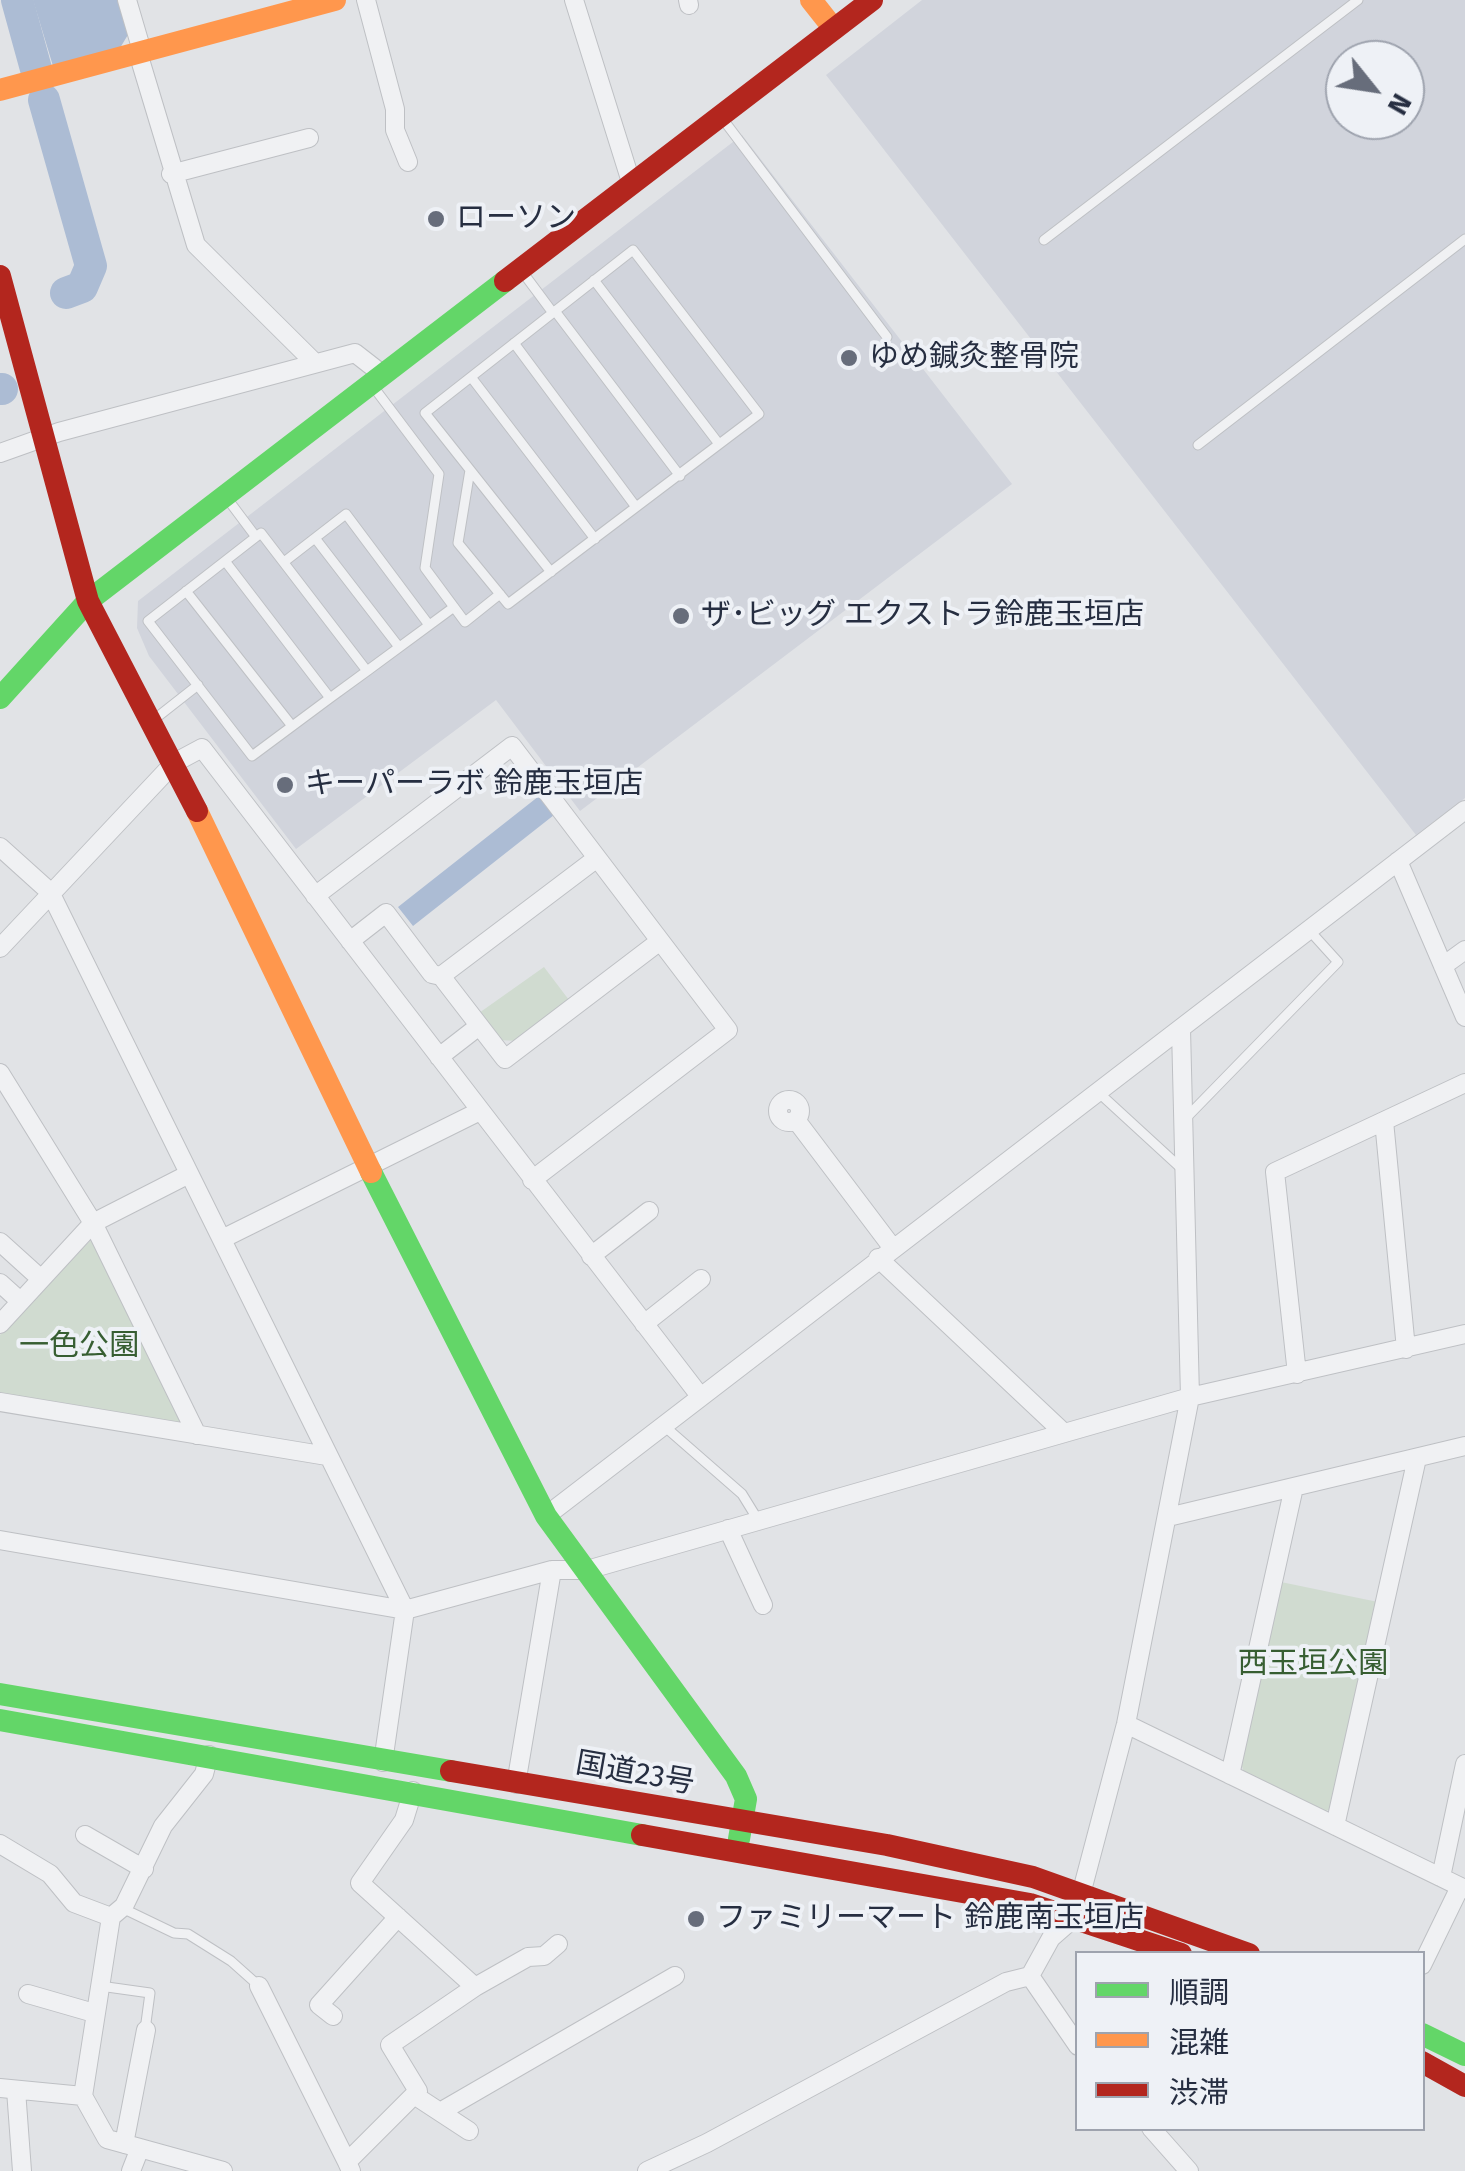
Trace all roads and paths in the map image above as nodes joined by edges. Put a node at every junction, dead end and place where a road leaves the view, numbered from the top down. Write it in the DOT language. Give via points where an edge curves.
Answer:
graph roads {
  1 [pos="127,0"];
  2 [pos="335,0"];
  3 [pos="366,0"];
  4 [pos="574,0"];
  5 [pos="811,0"];
  6 [pos="872,0"];
  7 [pos="1358,0"];
  8 [pos="289,6"];
  9 [pos="834,29"];
  10 [pos="140,52"];
  11 [pos="0,90"];
  12 [pos="720,116"];
  13 [pos="309,138"];
  14 [pos="408,162"];
  15 [pos="171,174"];
  16 [pos="631,182"];
  17 [pos="1465,238"];
  18 [pos="1044,240"];
  19 [pos="519,268"];
  20 [pos="0,276"];
  21 [pos="594,280"];
  22 [pos="554,312"];
  23 [pos="887,337"];
  24 [pos="514,343"];
  25 [pos="315,363"];
  26 [pos="471,377"];
  27 [pos="376,378"];
  28 [pos="42,437"];
  29 [pos="719,444"];
  30 [pos="1198,444"];
  31 [pos="0,452"];
  32 [pos="470,470"];
  33 [pos="680,476"];
  34 [pos="224,495"];
  35 [pos="636,507"];
  36 [pos="256,537"];
  37 [pos="315,538"];
  38 [pos="595,538"];
  39 [pos="225,561"];
  40 [pos="284,562"];
  41 [pos="551,572"];
  42 [pos="186,591"];
  43 [pos="500,594"];
  44 [pos="88,601"];
  45 [pos="454,607"];
  46 [pos="429,625"];
  47 [pos="400,647"];
  48 [pos="367,671"];
  49 [pos="198,686"];
  50 [pos="0,698"];
  51 [pos="330,698"];
  52 [pos="153,720"];
  53 [pos="292,726"];
  54 [pos="174,763"];
  55 [pos="1465,810"];
  56 [pos="0,847"];
  57 [pos="596,858"];
  58 [pos="1398,861"];
  59 [pos="50,892"];
  60 [pos="314,896"];
  61 [pos="1309,930"];
  62 [pos="660,941"];
  63 [pos="350,942"];
  64 [pos="0,948"];
  65 [pos="1465,950"];
  66 [pos="1443,966"];
  67 [pos="441,976"];
  68 [pos="1465,1017"];
  69 [pos="479,1026"];
  70 [pos="1181,1028"];
  71 [pos="438,1057"];
  72 [pos="0,1074"];
  73 [pos="1465,1083"];
  74 [pos="1098,1092"];
  75 [pos="480,1110"];
  76 [pos="796,1120"];
  77 [pos="1182,1121"];
  78 [pos="1384,1121"];
  79 [pos="368,1166"];
  80 [pos="1183,1170"];
  81 [pos="189,1174"];
  82 [pos="532,1180"];
  83 [pos="649,1211"];
  84 [pos="94,1222"];
  85 [pos="224,1238"];
  86 [pos="0,1242"];
  87 [pos="885,1253"];
  88 [pos="591,1256"];
  89 [pos="41,1279"];
  90 [pos="702,1280"];
  91 [pos="0,1283"];
  92 [pos="20,1302"];
  93 [pos="0,1324"];
  94 [pos="644,1324"];
  95 [pos="1465,1334"];
  96 [pos="1406,1349"];
  97 [pos="1297,1374"];
  98 [pos="700,1396"];
  99 [pos="1190,1397"];
  100 [pos="0,1402"];
  101 [pos="663,1425"];
  102 [pos="1063,1432"];
  103 [pos="198,1435"];
  104 [pos="1465,1446"];
  105 [pos="327,1456"];
  106 [pos="1416,1458"];
  107 [pos="1294,1487"];
  108 [pos="546,1516"];
  109 [pos="1168,1517"];
  110 [pos="758,1520"];
  111 [pos="728,1529"];
  112 [pos="0,1540"];
  113 [pos="552,1570"];
  114 [pos="587,1570"];
  115 [pos="763,1605"];
  116 [pos="405,1610"];
  117 [pos="0,1694"];
  118 [pos="0,1720"];
  119 [pos="1126,1724"];
  120 [pos="209,1756"];
  121 [pos="383,1762"];
  122 [pos="1465,1764"];
  123 [pos="1230,1775"];
  124 [pos="516,1784"];
  125 [pos="413,1791"];
  126 [pos="743,1823"];
  127 [pos="1335,1826"];
  128 [pos="86,1834"];
  129 [pos="0,1844"];
  130 [pos="737,1848"];
  131 [pos="144,1869"];
  132 [pos="1441,1877"];
  133 [pos="1462,1888"];
  134 [pos="1082,1892"];
  135 [pos="117,1912"];
  136 [pos="398,1917"];
  137 [pos="1076,1917"];
  138 [pos="558,1944"];
  139 [pos="1173,1951"];
  140 [pos="1242,1951"];
  141 [pos="1425,1959"];
  142 [pos="676,1976"];
  143 [pos="1030,1976"];
  144 [pos="97,1986"];
  145 [pos="259,1986"];
  146 [pos="475,1986"];
  147 [pos="28,1994"];
  148 [pos="94,2013"];
  149 [pos="332,2016"];
  150 [pos="146,2030"];
  151 [pos="1425,2035"];
  152 [pos="1075,2042"];
  153 [pos="1465,2055"];
  154 [pos="1425,2064"];
  155 [pos="1465,2086"];
  156 [pos="8,2089"];
  157 [pos="414,2095"];
  158 [pos="84,2096"];
  159 [pos="440,2112"];
  160 [pos="469,2130"];
  161 [pos="1154,2131"];
  162 [pos="132,2146"];
  163 [pos="349,2167"];
  164 [pos="22,2171"];
  165 [pos="131,2171"];
  166 [pos="223,2171"];
  167 [pos="648,2171"];
  168 [pos="1189,2171"];
  1 -- 10 [label="street"];
  2 -- 8 [label="main road"];
  3 -- 14 [label="street"];
  4 -- 16 [label="street"];
  5 -- 9 [label="main road"];
  6 -- 9 [label="main road"];
  7 -- 18 [label="lane"];
  8 -- 10 [label="main road"];
  9 -- 12 [label="main road"];
  10 -- 11 [label="main road"];
  10 -- 15 [label="street"];
  12 -- 16 [label="main road"];
  12 -- 23 [label="lane"];
  13 -- 15 [label="street"];
  15 -- 25 [label="street" via="196,245"];
  16 -- 19 [label="main road"];
  17 -- 30 [label="lane"];
  19 -- 22 [label="lane"];
  19 -- 27 [label="main road"];
  20 -- 28 [label="main road"];
  21 -- 22 [label="lane"];
  21 -- 29 [label="lane"];
  21 -- 29 [label="lane" via="632,250 759,414"];
  22 -- 24 [label="lane"];
  22 -- 33 [label="lane"];
  24 -- 26 [label="lane"];
  24 -- 35 [label="lane"];
  25 -- 27 [label="street" via="356,353"];
  25 -- 28 [label="street"];
  26 -- 32 [label="lane" via="425,412"];
  26 -- 38 [label="lane"];
  27 -- 34 [label="main road"];
  27 -- 45 [label="lane" via="439,474 424,560"];
  28 -- 31 [label="street"];
  28 -- 44 [label="main road"];
  29 -- 33 [label="lane"];
  32 -- 41 [label="lane"];
  32 -- 43 [label="lane" via="458,543"];
  33 -- 35 [label="lane"];
  34 -- 36 [label="lane"];
  34 -- 44 [label="main road"];
  35 -- 38 [label="lane"];
  36 -- 39 [label="lane"];
  36 -- 40 [label="lane" via="262,533"];
  37 -- 40 [label="lane"];
  37 -- 46 [label="lane" via="346,514"];
  37 -- 47 [label="lane"];
  38 -- 41 [label="lane"];
  39 -- 42 [label="lane"];
  39 -- 51 [label="lane"];
  40 -- 48 [label="lane"];
  41 -- 43 [label="lane" via="508,604"];
  42 -- 49 [label="lane" via="148,620"];
  42 -- 53 [label="lane"];
  43 -- 45 [label="lane" via="465,622"];
  44 -- 50 [label="main road"];
  44 -- 52 [label="main road"];
  45 -- 46 [label="lane"];
  46 -- 47 [label="lane"];
  47 -- 48 [label="lane"];
  48 -- 51 [label="lane"];
  49 -- 52 [label="lane"];
  49 -- 53 [label="lane" via="252,756"];
  51 -- 53 [label="lane"];
  52 -- 54 [label="main road"];
  54 -- 59 [label="street"];
  54 -- 60 [label="street" via="202,748"];
  54 -- 79 [label="main road"];
  55 -- 58 [label="street"];
  56 -- 59 [label="street"];
  57 -- 60 [label="street" via="512,746"];
  57 -- 62 [label="street"];
  57 -- 67 [label="street"];
  58 -- 61 [label="street"];
  58 -- 66 [label="street"];
  59 -- 64 [label="street"];
  59 -- 81 [label="street"];
  60 -- 63 [label="street"];
  61 -- 70 [label="street"];
  61 -- 77 [label="lane" via="1338,962"];
  62 -- 69 [label="street" via="505,1059"];
  62 -- 82 [label="street" via="728,1030"];
  63 -- 67 [label="street" via="386,914 432,974"];
  63 -- 71 [label="street"];
  65 -- 66 [label="street"];
  66 -- 68 [label="street"];
  67 -- 69 [label="street"];
  69 -- 71 [label="street"];
  70 -- 74 [label="street"];
  70 -- 77 [label="street"];
  71 -- 75 [label="street"];
  72 -- 84 [label="street"];
  73 -- 78 [label="street"];
  74 -- 80 [label="lane"];
  74 -- 87 [label="street"];
  75 -- 79 [label="street"];
  75 -- 82 [label="street"];
  76 -- 87 [label="street"];
  77 -- 80 [label="street"];
  78 -- 96 [label="street"];
  78 -- 97 [label="street" via="1275,1172"];
  79 -- 85 [label="street"];
  79 -- 108 [label="main road"];
  80 -- 99 [label="street"];
  81 -- 84 [label="street"];
  81 -- 85 [label="street"];
  82 -- 88 [label="street"];
  83 -- 88 [label="street"];
  84 -- 89 [label="street"];
  84 -- 103 [label="street"];
  85 -- 105 [label="street"];
  86 -- 89 [label="street"];
  87 -- 98 [label="street"];
  87 -- 102 [label="street"];
  88 -- 94 [label="street"];
  89 -- 92 [label="street"];
  90 -- 94 [label="street"];
  91 -- 92 [label="street"];
  92 -- 93 [label="street"];
  94 -- 98 [label="street"];
  95 -- 96 [label="street"];
  96 -- 97 [label="street"];
  97 -- 99 [label="street"];
  98 -- 101 [label="street"];
  99 -- 102 [label="street"];
  99 -- 109 [label="street"];
  100 -- 103 [label="street"];
  101 -- 108 [label="street"];
  101 -- 110 [label="lane" via="742,1494"];
  102 -- 110 [label="street"];
  103 -- 105 [label="street"];
  104 -- 106 [label="street"];
  105 -- 116 [label="street"];
  106 -- 107 [label="street"];
  106 -- 127 [label="street"];
  107 -- 109 [label="street"];
  107 -- 123 [label="street"];
  108 -- 114 [label="main road"];
  109 -- 119 [label="street"];
  110 -- 111 [label="street"];
  111 -- 114 [label="street"];
  111 -- 115 [label="street"];
  112 -- 116 [label="street"];
  113 -- 114 [label="street"];
  113 -- 116 [label="street"];
  113 -- 124 [label="street"];
  114 -- 126 [label="main road" via="736,1776 746,1798"];
  116 -- 121 [label="street"];
  117 -- 121 [label="main road, 国道23号"];
  118 -- 120 [label="main road, 国道23号"];
  119 -- 123 [label="street"];
  119 -- 134 [label="street"];
  120 -- 125 [label="main road, 国道23号"];
  120 -- 131 [label="street"];
  121 -- 124 [label="main road, 国道23号"];
  122 -- 132 [label="street"];
  123 -- 127 [label="street"];
  124 -- 126 [label="main road, 国道23号"];
  125 -- 130 [label="main road, 国道23号"];
  125 -- 136 [label="street" via="404,1820 360,1884"];
  126 -- 130 [label="main road"];
  126 -- 134 [label="main road, 国道23号" via="886,1845"];
  127 -- 132 [label="street"];
  128 -- 131 [label="street"];
  129 -- 135 [label="street" via="50,1874 74,1903"];
  130 -- 137 [label="main road, 国道23号"];
  131 -- 135 [label="street"];
  132 -- 133 [label="street"];
  133 -- 141 [label="street"];
  134 -- 137 [label="street"];
  134 -- 140 [label="main road, 国道23号"];
  135 -- 144 [label="street"];
  135 -- 145 [label="lane" via="188,1934"];
  136 -- 146 [label="street"];
  136 -- 149 [label="street" via="319,2005"];
  137 -- 139 [label="main road, 国道23号"];
  137 -- 143 [label="street" via="1050,1938"];
  138 -- 146 [label="street"];
  142 -- 159 [label="street"];
  143 -- 152 [label="street"];
  143 -- 167 [label="street" via="1006,1982"];
  144 -- 148 [label="street"];
  144 -- 150 [label="lane" via="150,1994"];
  145 -- 163 [label="street"];
  146 -- 157 [label="street" via="390,2045 418,2091"];
  147 -- 148 [label="street"];
  148 -- 158 [label="street"];
  150 -- 162 [label="street"];
  151 -- 153 [label="main road"];
  154 -- 155 [label="main road"];
  156 -- 158 [label="street"];
  156 -- 164 [label="street"];
  157 -- 159 [label="street"];
  157 -- 163 [label="street"];
  158 -- 162 [label="street" via="107,2139"];
  159 -- 160 [label="street"];
  161 -- 168 [label="street"];
  162 -- 165 [label="street"];
  162 -- 166 [label="street"];
}
